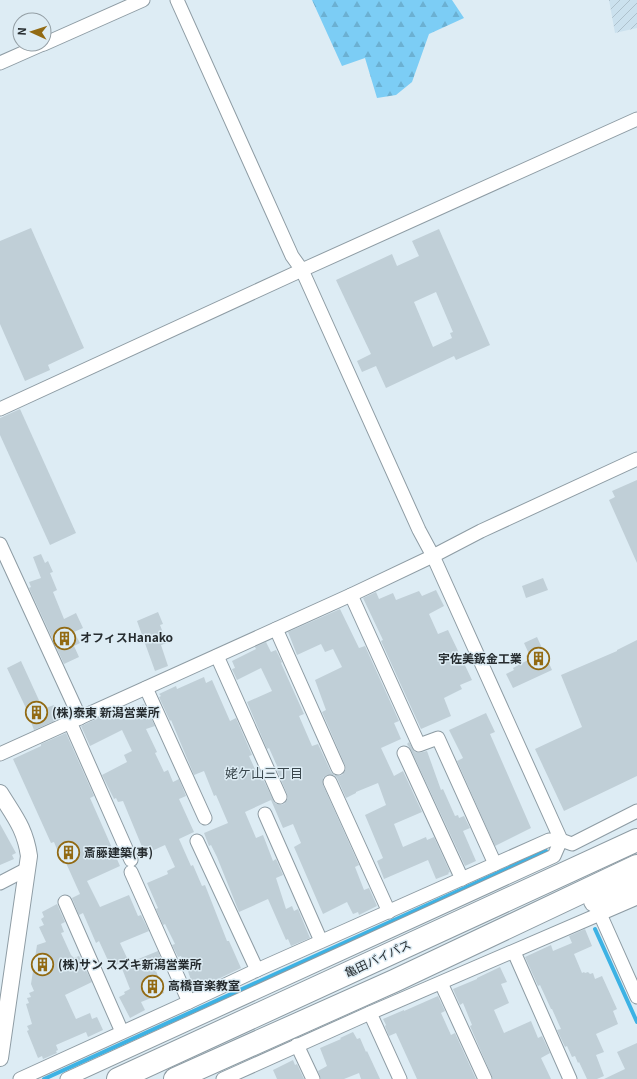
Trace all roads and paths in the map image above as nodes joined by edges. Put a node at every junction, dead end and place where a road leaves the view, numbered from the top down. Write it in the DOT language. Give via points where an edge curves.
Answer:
graph roads {
  1 [pos="143,0"];
  2 [pos="177,0"];
  3 [pos="52,40"];
  4 [pos="25,52"];
  5 [pos="0,63"];
  6 [pos="637,119"];
  7 [pos="302,270"];
  8 [pos="0,409"];
  9 [pos="637,459"];
  10 [pos="0,544"];
  11 [pos="433,556"];
  12 [pos="351,596"];
  13 [pos="276,629"];
  14 [pos="217,656"];
  15 [pos="146,688"];
  16 [pos="75,720"];
  17 [pos="404,753"];
  18 [pos="0,754"];
  19 [pos="338,768"];
  20 [pos="330,782"];
  21 [pos="0,793"];
  22 [pos="280,797"];
  23 [pos="637,811"];
  24 [pos="266,814"];
  25 [pos="205,818"];
  26 [pos="561,840"];
  27 [pos="637,840"];
  28 [pos="197,841"];
  29 [pos="495,864"];
  30 [pos="637,866"];
  31 [pos="27,869"];
  32 [pos="462,879"];
  33 [pos="0,882"];
  34 [pos="637,884"];
  35 [pos="637,898"];
  36 [pos="65,902"];
  37 [pos="389,912"];
  38 [pos="600,914"];
  39 [pos="491,935"];
  40 [pos="321,942"];
  41 [pos="514,952"];
  42 [pos="257,970"];
  43 [pos="441,983"];
  44 [pos="637,997"];
  45 [pos="189,1002"];
  46 [pos="370,1013"];
  47 [pos="122,1032"];
  48 [pos="297,1045"];
  49 [pos="0,1058"];
  50 [pos="228,1078"];
  51 [pos="20,1079"];
  52 [pos="67,1079"];
  53 [pos="118,1079"];
  54 [pos="175,1079"];
  55 [pos="313,1079"];
  56 [pos="400,1079"];
  57 [pos="485,1079"];
  58 [pos="570,1079"];
  1 -- 3 [label="street"];
  2 -- 7 [label="street" via="292,256"];
  4 -- 5 [label="street"];
  6 -- 7 [label="street"];
  7 -- 8 [label="street"];
  7 -- 11 [label="street"];
  9 -- 11 [label="street"];
  10 -- 16 [label="street"];
  11 -- 12 [label="street"];
  11 -- 26 [label="street"];
  12 -- 13 [label="street"];
  12 -- 29 [label="street" via="419,745 438,738"];
  13 -- 14 [label="street"];
  13 -- 19 [label="street"];
  14 -- 15 [label="street"];
  14 -- 22 [label="street"];
  15 -- 16 [label="street"];
  15 -- 25 [label="street"];
  16 -- 18 [label="street"];
  16 -- 45 [label="street" via="131,866"];
  17 -- 32 [label="street"];
  20 -- 37 [label="street"];
  21 -- 31 [label="street" via="22,829 29,856"];
  23 -- 26 [label="street" via="572,844"];
  24 -- 40 [label="street"];
  26 -- 29 [label="street" via="549,840"];
  26 -- 52 [label="street" via="554,856"];
  27 -- 53 [label="highway, 亀田バイパス"];
  28 -- 42 [label="street"];
  29 -- 32 [label="street"];
  30 -- 39 [label="highway"];
  31 -- 33 [label="street"];
  31 -- 49 [label="street"];
  32 -- 37 [label="street"];
  34 -- 39 [label="highway" via="572,910"];
  35 -- 38 [label="street"];
  36 -- 47 [label="street"];
  37 -- 40 [label="street"];
  38 -- 41 [label="street"];
  38 -- 44 [label="street"];
  39 -- 54 [label="highway"];
  40 -- 42 [label="street"];
  41 -- 43 [label="street"];
  41 -- 58 [label="street"];
  42 -- 45 [label="street"];
  43 -- 46 [label="street"];
  43 -- 57 [label="street"];
  45 -- 47 [label="street"];
  46 -- 48 [label="street"];
  46 -- 56 [label="street"];
  47 -- 51 [label="street"];
  48 -- 50 [label="street"];
  48 -- 55 [label="street"];
}
